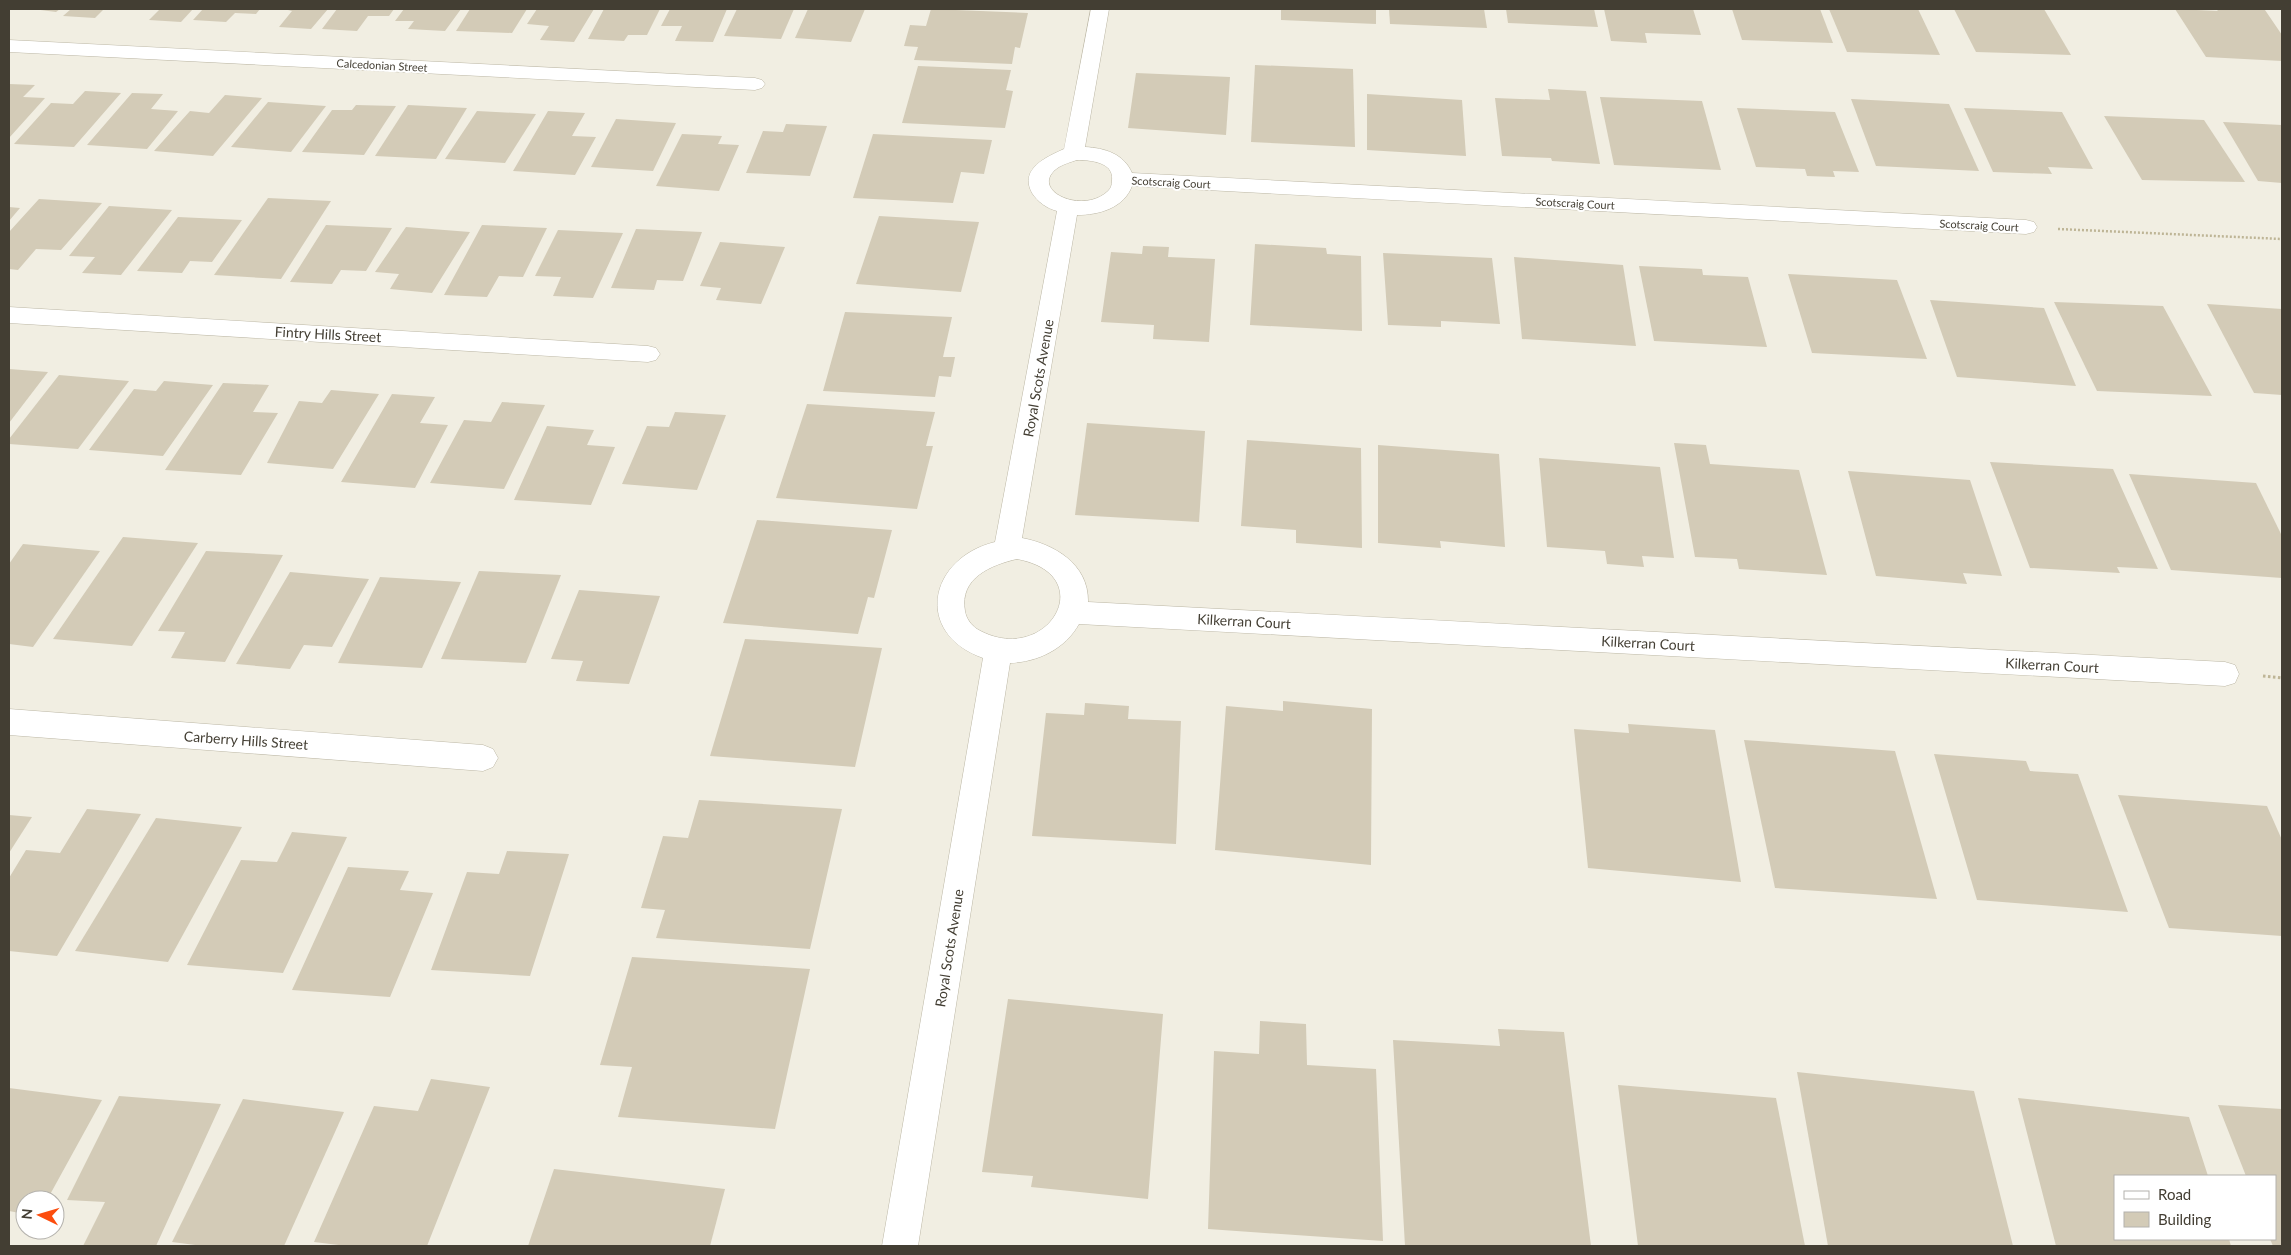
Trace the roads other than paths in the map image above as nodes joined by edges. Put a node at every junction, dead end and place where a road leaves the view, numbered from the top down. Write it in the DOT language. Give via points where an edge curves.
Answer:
graph roads {
  1 [pos="1100,9"];
  2 [pos="9,46"];
  3 [pos="755,84"];
  4 [pos="1074,153"];
  5 [pos="1124,179"];
  6 [pos="1068,208"];
  7 [pos="2026,227"];
  8 [pos="9,315"];
  9 [pos="648,354"];
  10 [pos="1007,549"];
  11 [pos="1071,612"];
  12 [pos="998,650"];
  13 [pos="2225,674"];
  14 [pos="9,722"];
  15 [pos="483,758"];
  16 [pos="900,1246"];
  1 -- 4 [label="street"];
  2 -- 3 [label="street, Calcedonian Street"];
  4 -- 5 [label="street" via="1102,156 1121,170"];
  4 -- 6 [label="street" via="1048,164 1040,172 1038,182 1040,192 1048,200"];
  5 -- 6 [label="street" via="1123,189 1116,198 1090,209"];
  5 -- 7 [label="street, Scotscraig Court"];
  6 -- 10 [label="street, Royal Scots Avenue"];
  8 -- 9 [label="street, Fintry Hills Street"];
  10 -- 11 [label="street" via="1034,551 1050,557 1062,568 1071,581 1074,596"];
  10 -- 12 [label="street" via="978,558 963,570 953,585 949,602 952,619 962,634 978,644"];
  11 -- 12 [label="street" via="1051,638 1017,651"];
  11 -- 13 [label="street, Kilkerran Court"];
  12 -- 16 [label="street, Royal Scots Avenue"];
  14 -- 15 [label="street, Carberry Hills Street"];
}
